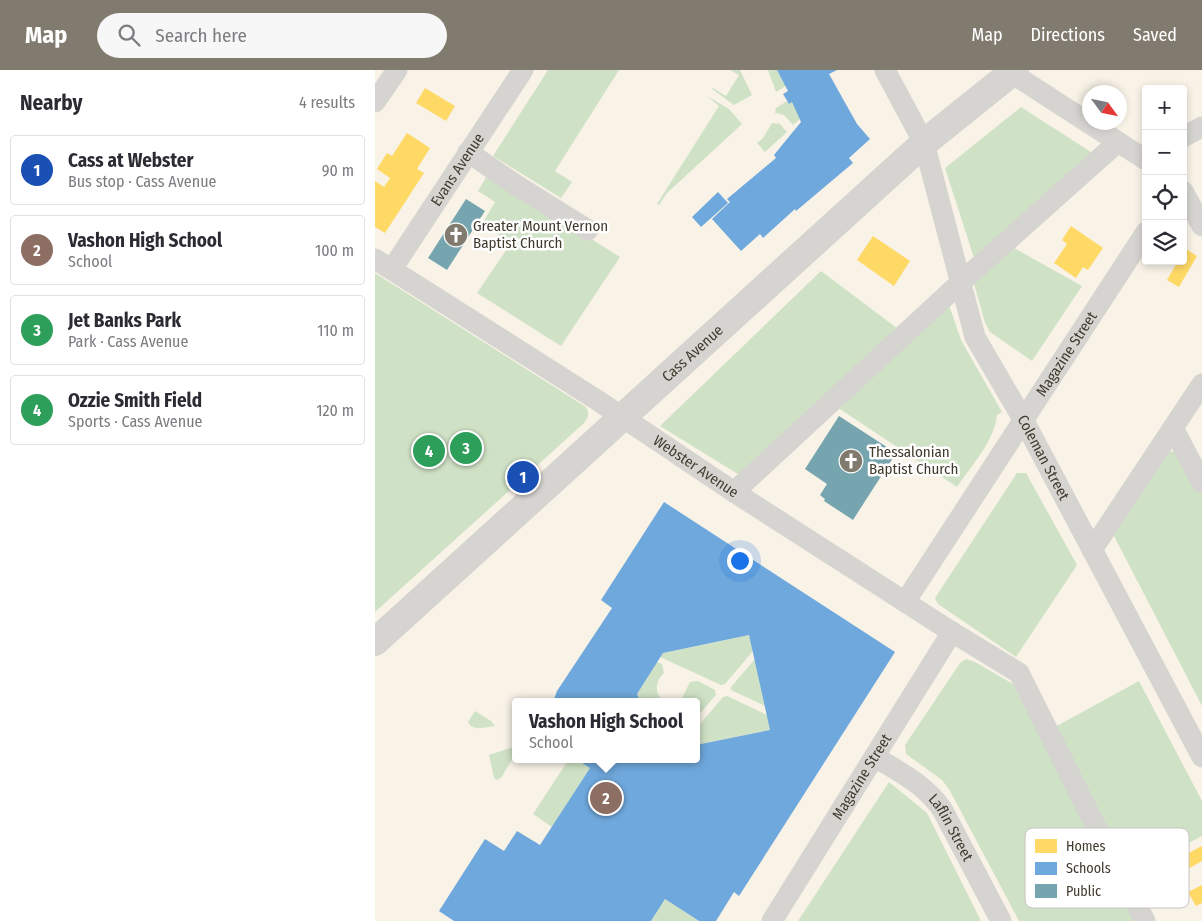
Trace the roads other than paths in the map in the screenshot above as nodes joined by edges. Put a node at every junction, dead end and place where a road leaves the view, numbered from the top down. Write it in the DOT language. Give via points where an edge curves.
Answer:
graph roads {
  1 [pos="397,70"];
  2 [pos="523,70"];
  3 [pos="885,70"];
  4 [pos="1012,71"];
  5 [pos="375,102"];
  6 [pos="1202,127"];
  7 [pos="1187,135"];
  8 [pos="1118,142"];
  9 [pos="924,143"];
  10 [pos="468,152"];
  11 [pos="1142,157"];
  12 [pos="1187,198"];
  13 [pos="1202,226"];
  14 [pos="588,230"];
  15 [pos="1142,238"];
  16 [pos="383,264"];
  17 [pos="960,283"];
  18 [pos="1202,384"];
  19 [pos="623,417"];
  20 [pos="1024,421"];
  21 [pos="1173,428"];
  22 [pos="1202,483"];
  23 [pos="734,492"];
  24 [pos="1092,550"];
  25 [pos="905,602"];
  26 [pos="952,632"];
  27 [pos="375,642"];
  28 [pos="875,757"];
  29 [pos="1202,757"];
  30 [pos="1096,828"];
  31 [pos="1138,908"];
  32 [pos="772,921"];
  33 [pos="1001,921"];
  34 [pos="1145,921"];
  1 -- 5 [label="street"];
  2 -- 10 [label="street, Evans Avenue"];
  3 -- 9 [label="street, Coleman Street"];
  4 -- 8 [label="street"];
  4 -- 9 [label="main road, Cass Avenue"];
  6 -- 7 [label="street"];
  8 -- 11 [label="street"];
  8 -- 17 [label="street"];
  9 -- 17 [label="street, Coleman Street"];
  9 -- 19 [label="main road, Cass Avenue"];
  10 -- 14 [label="street"];
  10 -- 16 [label="street, Evans Avenue"];
  12 -- 13 [label="street"];
  15 -- 20 [label="street, Magazine Street"];
  16 -- 19 [label="street, Webster Avenue"];
  17 -- 20 [label="street, Coleman Street" via="975,337"];
  17 -- 23 [label="street"];
  18 -- 21 [label="street"];
  19 -- 23 [label="street, Webster Avenue"];
  19 -- 27 [label="main road, Cass Avenue"];
  20 -- 24 [label="street, Coleman Street"];
  20 -- 25 [label="street, Magazine Street"];
  21 -- 22 [label="street"];
  21 -- 24 [label="street"];
  23 -- 25 [label="street, Webster Avenue"];
  24 -- 29 [label="street, Coleman Street"];
  25 -- 26 [label="street, Webster Avenue"];
  26 -- 28 [label="street, Magazine Street"];
  26 -- 30 [label="street, Webster Avenue" via="1019,673"];
  28 -- 32 [label="street, Magazine Street"];
  28 -- 33 [label="street, Laflin Street" via="931,794"];
  31 -- 34 [label="street, Webster Avenue"];
}
